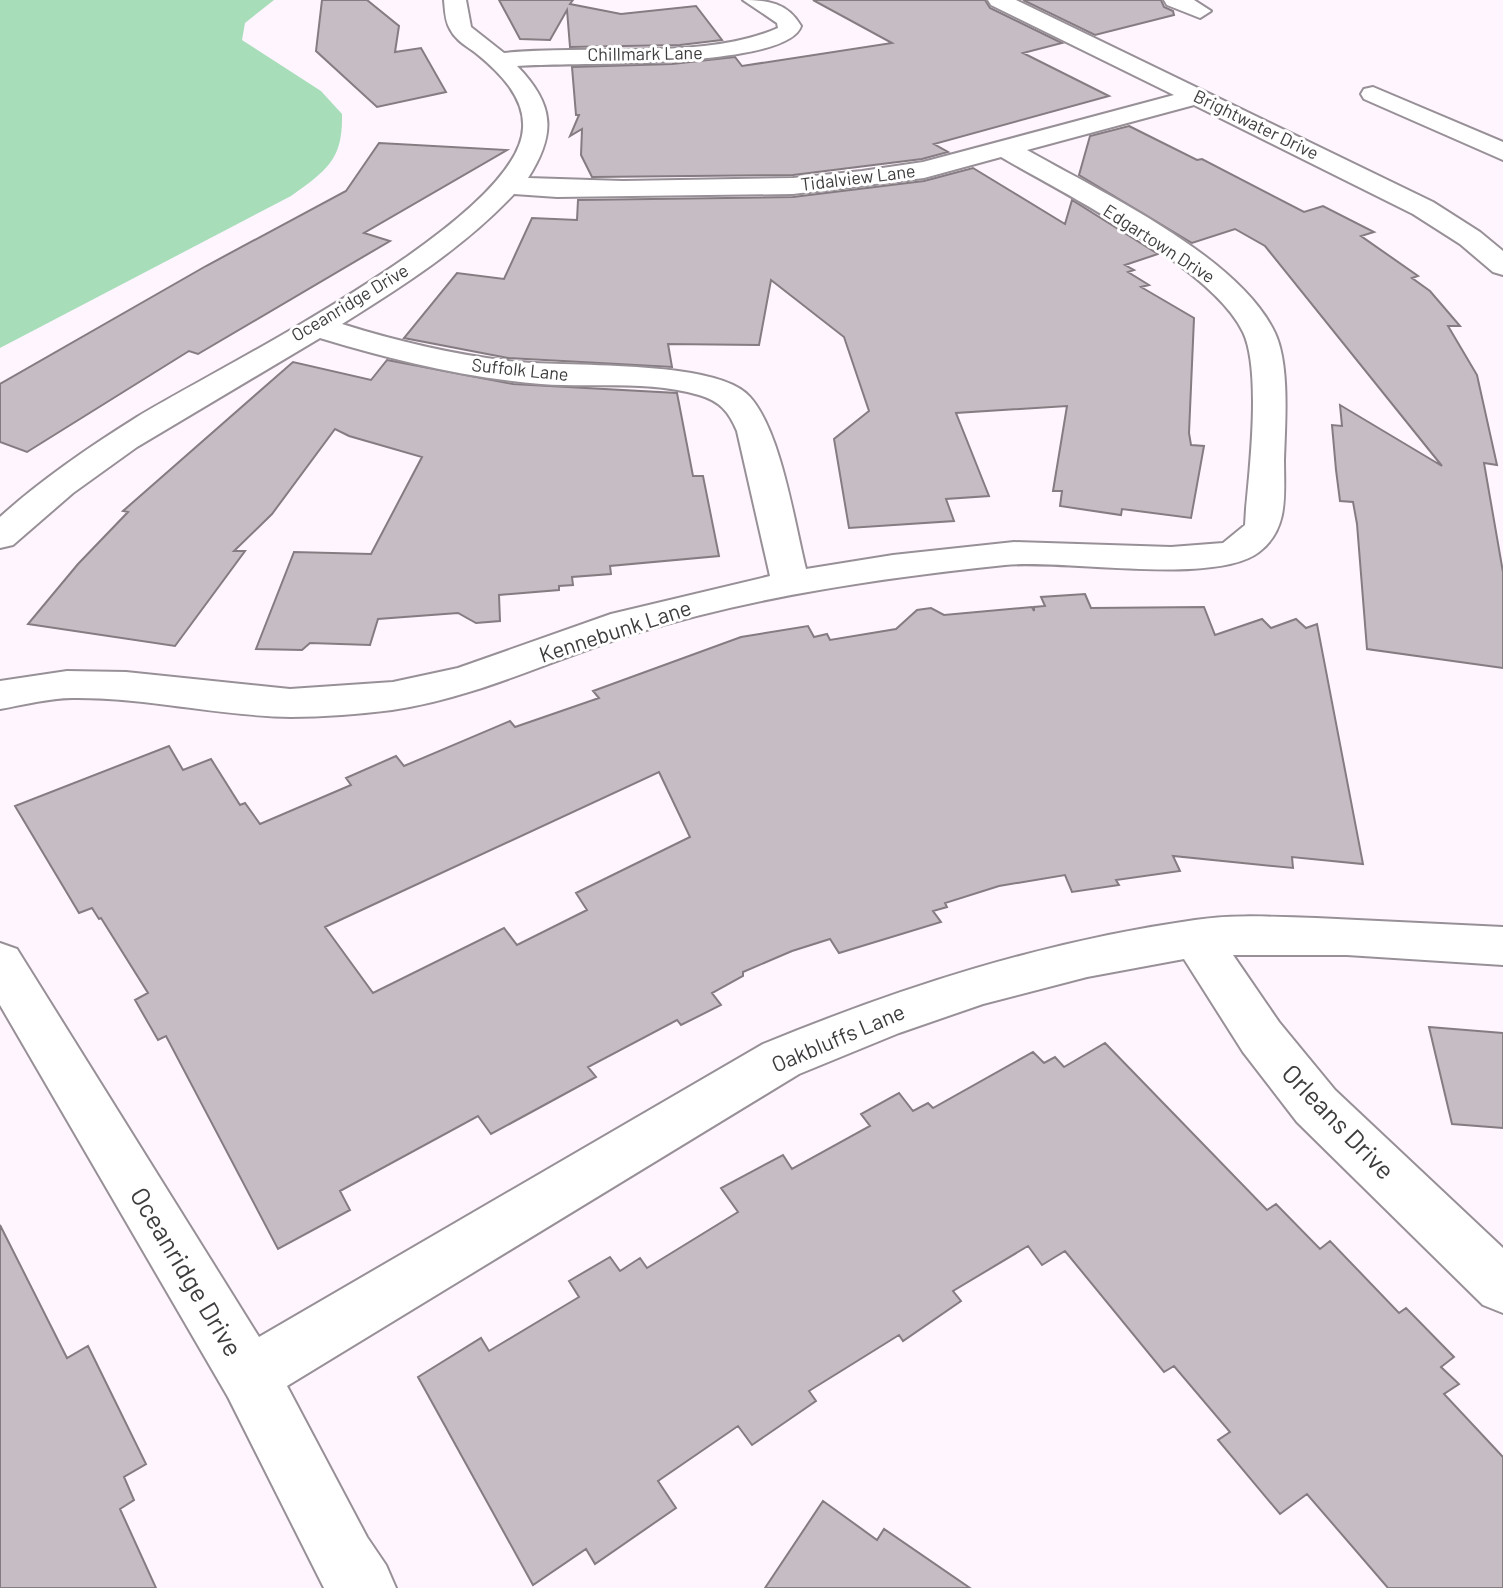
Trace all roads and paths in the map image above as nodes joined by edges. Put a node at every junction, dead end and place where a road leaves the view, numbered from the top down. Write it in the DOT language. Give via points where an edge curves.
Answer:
graph roads {
  1 [pos="455,0"];
  2 [pos="754,0"];
  3 [pos="999,0"];
  4 [pos="1175,0"];
  5 [pos="1200,11"];
  6 [pos="499,61"];
  7 [pos="1373,94"];
  8 [pos="1196,97"];
  9 [pos="1005,149"];
  10 [pos="1503,152"];
  11 [pos="509,185"];
  12 [pos="1503,266"];
  13 [pos="314,326"];
  14 [pos="0,537"];
  15 [pos="1232,553"];
  16 [pos="791,583"];
  17 [pos="0,695"];
  18 [pos="1196,938"];
  19 [pos="1503,946"];
  20 [pos="0,962"];
  21 [pos="1503,1286"];
  22 [pos="249,1376"];
  23 [pos="363,1588"];
  1 -- 6 [label="street, Oceanridge Drive" via="462,30"];
  2 -- 6 [label="street, Chillmark Lane" via="786,19 788,32 715,52"];
  3 -- 8 [label="street, Brightwater Drive"];
  4 -- 5 [label="street"];
  6 -- 11 [label="street, Oceanridge Drive" via="523,86 534,110 535,139"];
  7 -- 10 [label="street"];
  8 -- 9 [label="street, Tidalview Lane"];
  8 -- 12 [label="street, Brightwater Drive" via="1423,208"];
  9 -- 11 [label="street, Tidalview Lane" via="924,170 793,186"];
  9 -- 15 [label="street, Edgartown Drive" via="1213,276 1242,305 1260,334 1265,365 1263,527"];
  11 -- 13 [label="street, Oceanridge Drive" via="459,233"];
  13 -- 14 [label="street, Oceanridge Drive" via="87,465"];
  13 -- 16 [label="street, Suffolk Lane" via="402,353 474,366 702,385 729,394 754,431"];
  15 -- 16 [label="street, Kennebunk Lane" via="1171,558 1014,553"];
  16 -- 17 [label="street, Kennebunk Lane" via="625,623 467,679 393,696 290,703 67,684"];
  18 -- 19 [label="street, Oakbluffs Lane" via="1310,935"];
  18 -- 21 [label="street, Orleans Drive" via="1261,1037 1316,1106"];
  18 -- 22 [label="street, Oakbluffs Lane" via="1040,968 940,997 781,1059"];
  20 -- 22 [label="street, Oceanridge Drive"];
  22 -- 23 [label="street, Oceanridge Drive"];
}
